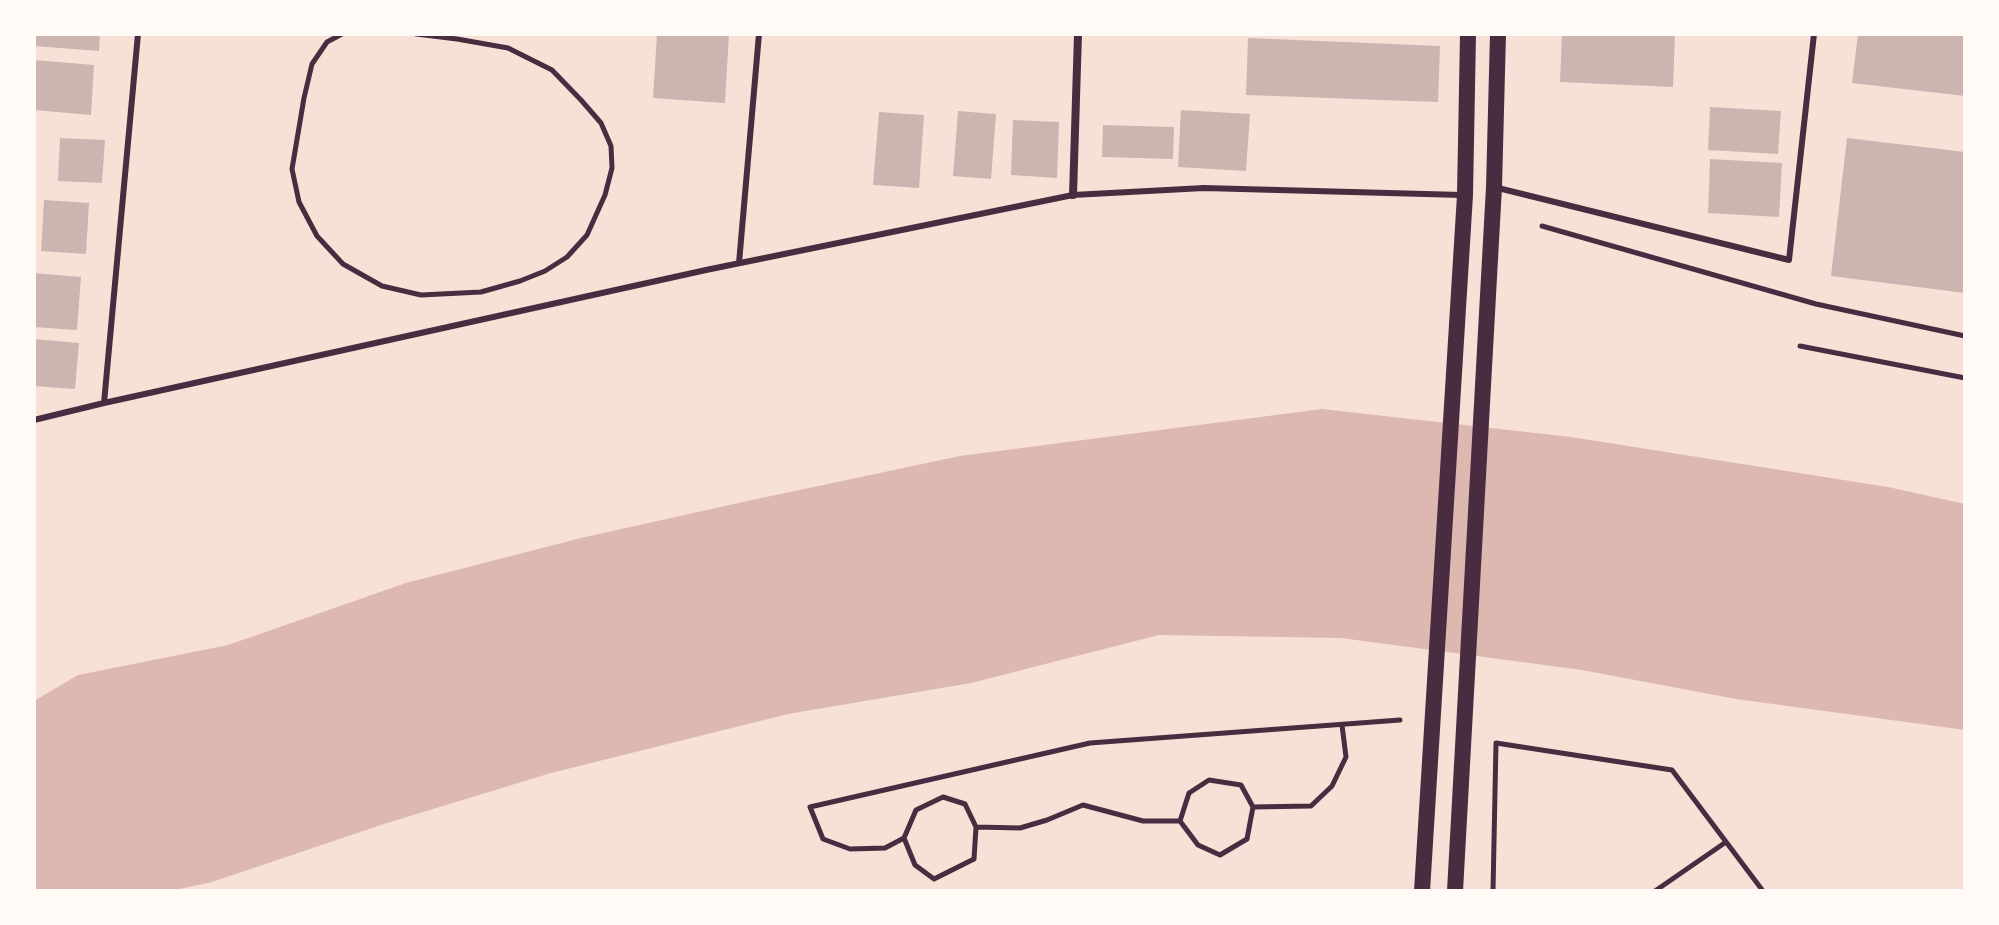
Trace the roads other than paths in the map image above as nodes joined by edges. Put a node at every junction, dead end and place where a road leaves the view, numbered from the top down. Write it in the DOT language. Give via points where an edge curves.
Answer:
graph roads {
  1 [pos="138,34"];
  2 [pos="759,34"];
  3 [pos="1078,34"];
  4 [pos="1468,34"];
  5 [pos="1498,34"];
  6 [pos="1814,34"];
  7 [pos="1494,187"];
  8 [pos="1073,195"];
  9 [pos="1465,195"];
  10 [pos="739,263"];
  11 [pos="104,403"];
  12 [pos="34,420"];
  13 [pos="1422,891"];
  14 [pos="1455,891"];
  1 -- 11 [label="lane"];
  2 -- 10 [label="lane"];
  3 -- 8 [label="street"];
  4 -- 9 [label="main road"];
  5 -- 7 [label="main road"];
  6 -- 7 [label="lane" via="1789,260"];
  7 -- 14 [label="main road"];
  8 -- 9 [label="lane" via="1204,188"];
  8 -- 10 [label="lane"];
  9 -- 13 [label="main road"];
  10 -- 11 [label="lane"];
  11 -- 12 [label="lane"];
}
